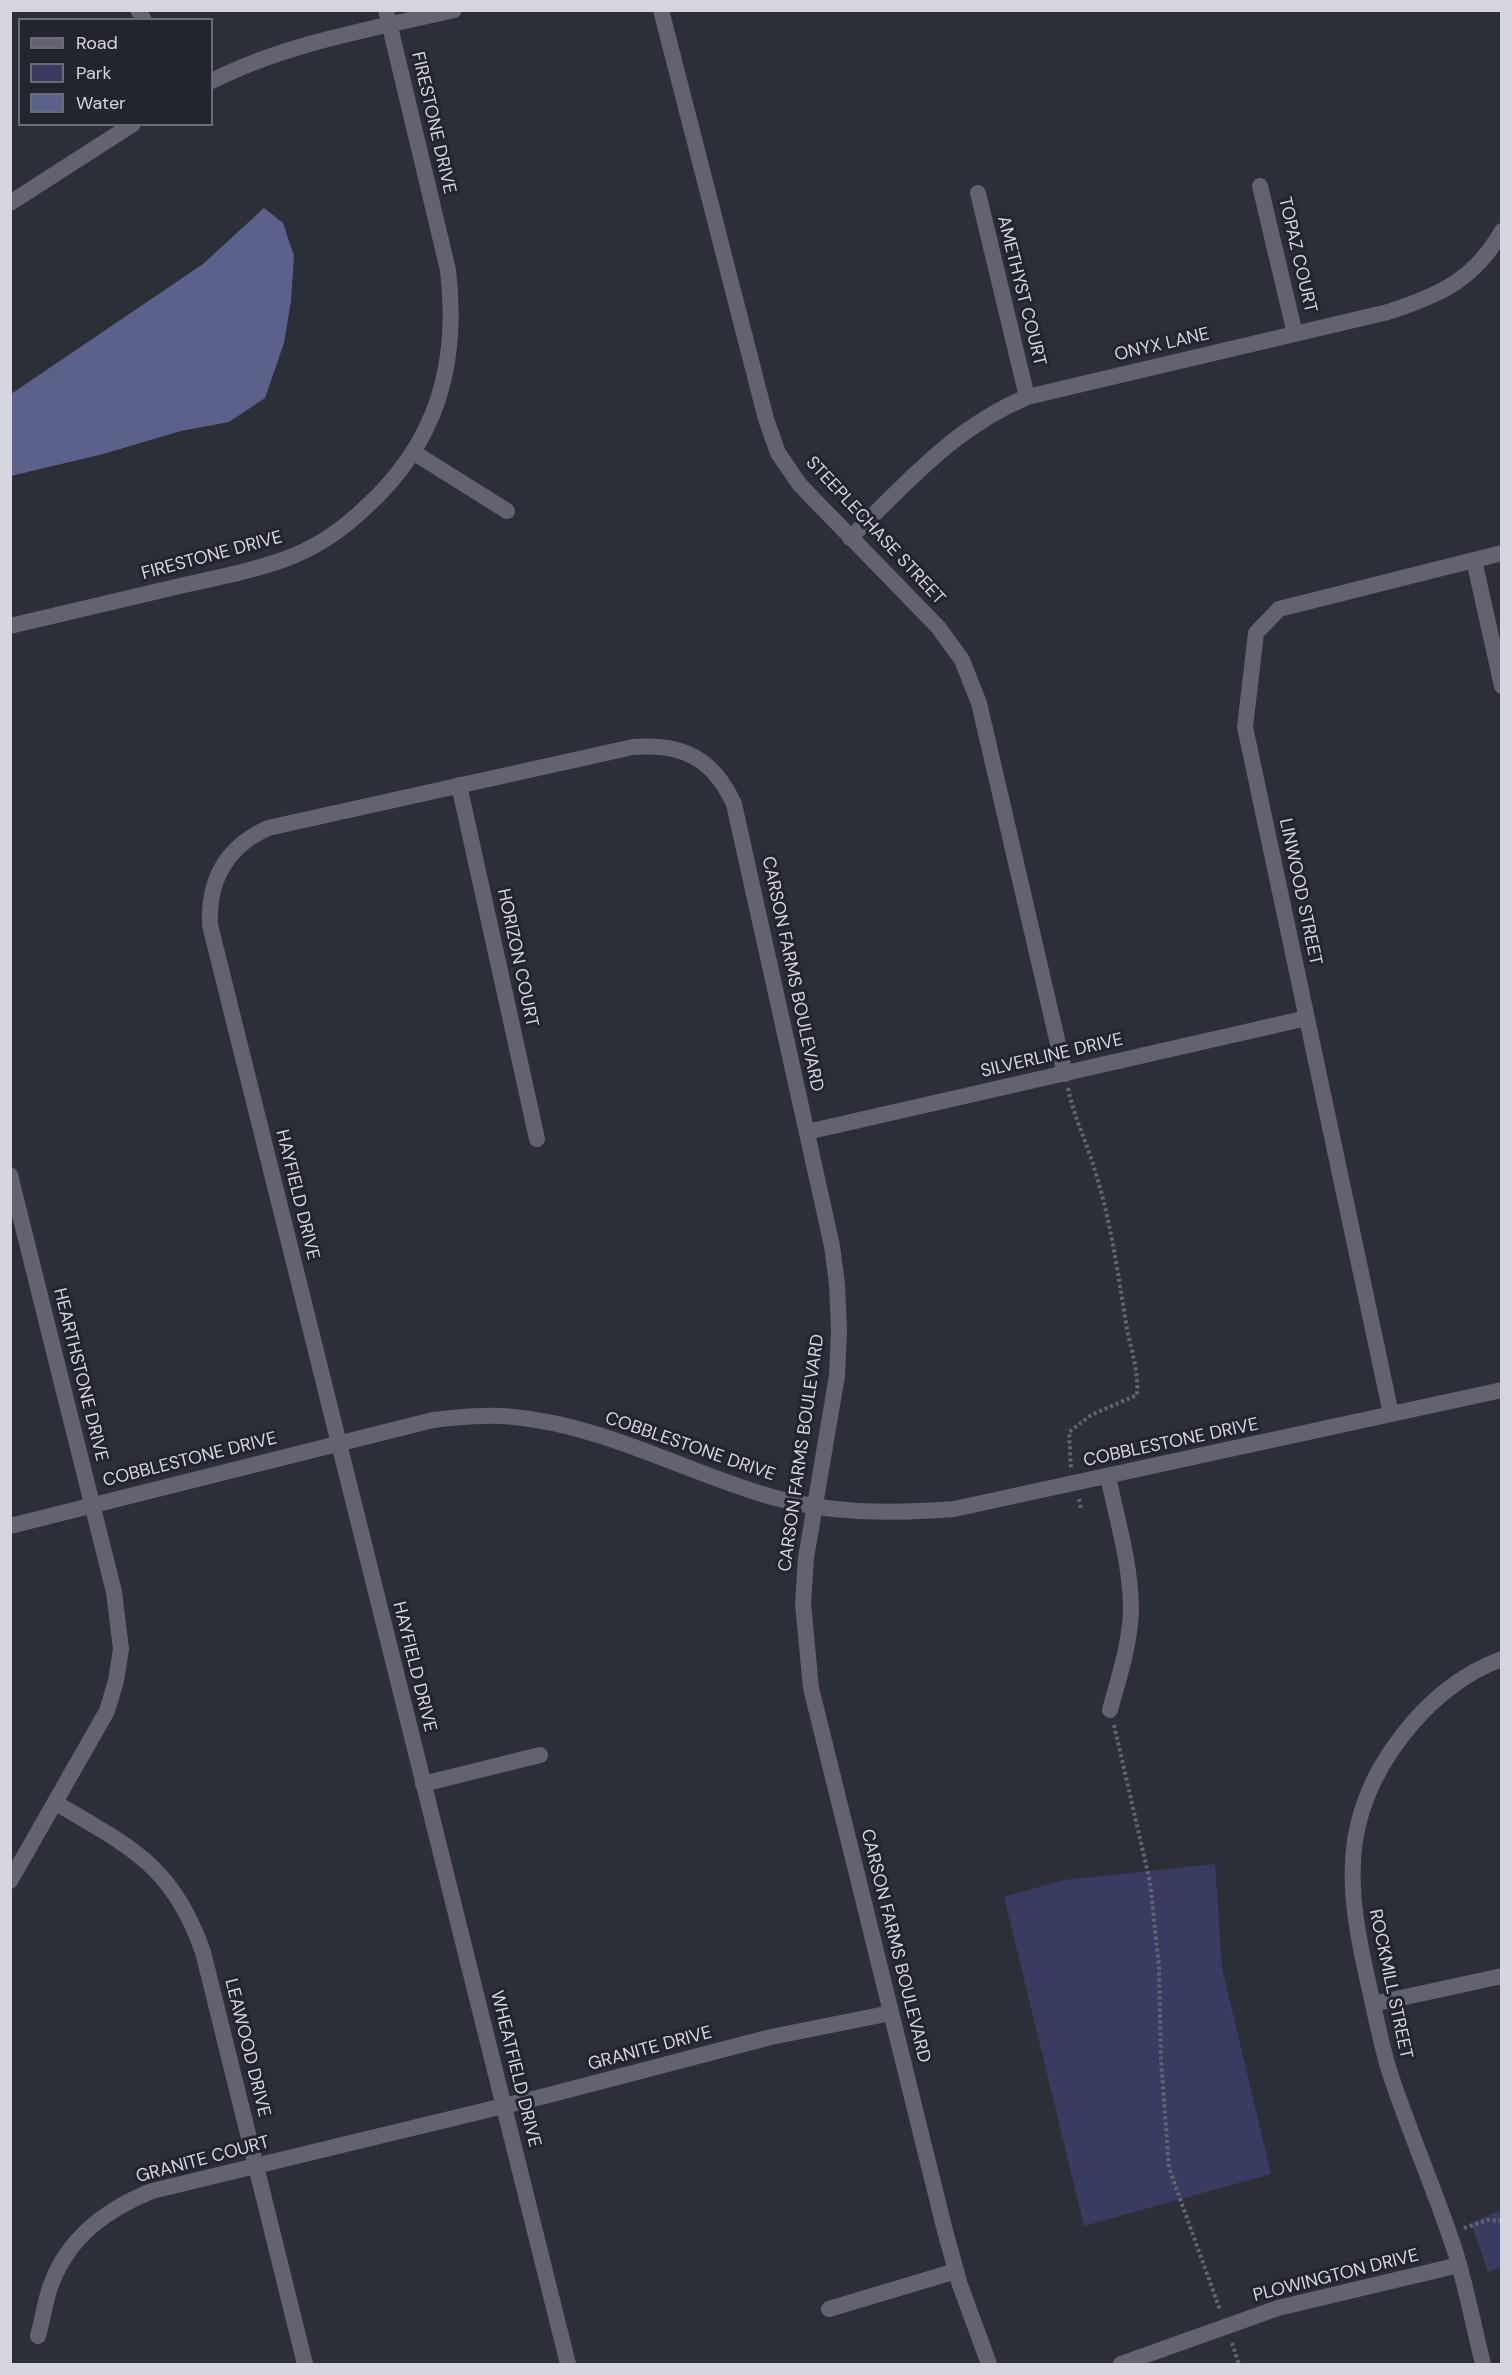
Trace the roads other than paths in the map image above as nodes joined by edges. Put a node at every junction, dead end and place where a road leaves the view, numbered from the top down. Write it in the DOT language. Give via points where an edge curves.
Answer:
graph roads {
  1 [pos="454,10"];
  2 [pos="661,10"];
  3 [pos="388,18"];
  4 [pos="213,80"];
  5 [pos="130,126"];
  6 [pos="1260,186"];
  7 [pos="978,193"];
  8 [pos="10,203"];
  9 [pos="1502,231"];
  10 [pos="1295,334"];
  11 [pos="1027,398"];
  12 [pos="413,452"];
  13 [pos="507,511"];
  14 [pos="850,538"];
  15 [pos="1502,553"];
  16 [pos="1474,560"];
  17 [pos="10,626"];
  18 [pos="1502,686"];
  19 [pos="459,785"];
  20 [pos="1306,1018"];
  21 [pos="1065,1074"];
  22 [pos="807,1132"];
  23 [pos="537,1139"];
  24 [pos="10,1175"];
  25 [pos="1502,1390"];
  26 [pos="1390,1414"];
  27 [pos="338,1443"];
  28 [pos="1108,1476"];
  29 [pos="92,1505"];
  30 [pos="814,1507"];
  31 [pos="10,1526"];
  32 [pos="1502,1659"];
  33 [pos="1110,1710"];
  34 [pos="540,1755"];
  35 [pos="423,1784"];
  36 [pos="56,1803"];
  37 [pos="10,1881"];
  38 [pos="1502,1976"];
  39 [pos="1373,2004"];
  40 [pos="891,2013"];
  41 [pos="504,2106"];
  42 [pos="420,2126"];
  43 [pos="255,2165"];
  44 [pos="1459,2265"];
  45 [pos="956,2271"];
  46 [pos="829,2309"];
  47 [pos="38,2336"];
  48 [pos="305,2364"];
  49 [pos="568,2364"];
  50 [pos="988,2364"];
  51 [pos="1121,2364"];
  52 [pos="1483,2364"];
  1 -- 3 [label="street"];
  2 -- 14 [label="street, STEEPLECHASE STREET" via="778,453 800,485"];
  3 -- 4 [label="street" via="243,65"];
  3 -- 12 [label="street, FIRESTONE DRIVE" via="448,270 451,301 446,370 431,418"];
  5 -- 8 [label="street"];
  6 -- 10 [label="street, TOPAZ COURT"];
  7 -- 11 [label="street, AMETHYST COURT"];
  9 -- 10 [label="street, ONYX LANE" via="1489,253 1459,282 1426,300"];
  10 -- 11 [label="street, ONYX LANE"];
  11 -- 14 [label="street, ONYX LANE" via="995,411 950,441"];
  12 -- 13 [label="street"];
  12 -- 17 [label="street, FIRESTONE DRIVE" via="401,473 347,525 293,556"];
  14 -- 21 [label="street, STEEPLECHASE STREET" via="939,627 962,660 979,703"];
  15 -- 16 [label="street, LINWOOD STREET"];
  16 -- 18 [label="street"];
  16 -- 20 [label="street, LINWOOD STREET" via="1279,609 1256,633 1245,727"];
  19 -- 22 [label="street, CARSON FARMS BOULEVARD" via="656,745 677,748 712,769 734,804"];
  19 -- 23 [label="street, HORIZON COURT"];
  19 -- 27 [label="street, HAYFIELD DRIVE" via="259,832 234,849 222,864 209,905 210,925"];
  20 -- 21 [label="street, SILVERLINE DRIVE"];
  20 -- 26 [label="street, LINWOOD STREET"];
  21 -- 22 [label="street, SILVERLINE DRIVE"];
  22 -- 30 [label="street, CARSON FARMS BOULEVARD" via="832,1246 839,1330 837,1376"];
  24 -- 29 [label="street, HEARTHSTONE DRIVE"];
  25 -- 26 [label="street, COBBLESTONE DRIVE"];
  26 -- 28 [label="street, COBBLESTONE DRIVE"];
  27 -- 29 [label="street, COBBLESTONE DRIVE"];
  27 -- 30 [label="street, COBBLESTONE DRIVE" via="433,1420 513,1417 586,1432 765,1495"];
  27 -- 35 [label="street, HAYFIELD DRIVE"];
  28 -- 30 [label="street, COBBLESTONE DRIVE" via="954,1509 905,1513"];
  28 -- 33 [label="street" via="1129,1577 1131,1611 1127,1646"];
  29 -- 31 [label="street, COBBLESTONE DRIVE"];
  29 -- 36 [label="street, HEARTHSTONE DRIVE" via="114,1592 121,1649 106,1711"];
  30 -- 40 [label="street, CARSON FARMS BOULEVARD" via="803,1604 811,1688"];
  32 -- 39 [label="street, ROCKMILL STREET" via="1464,1678 1413,1721 1390,1751 1367,1797 1354,1848 1351,1885 1354,1922"];
  34 -- 35 [label="street"];
  35 -- 41 [label="street, WHEATFIELD DRIVE"];
  36 -- 37 [label="street, HEARTHSTONE DRIVE"];
  36 -- 43 [label="street, LEAWOOD DRIVE" via="141,1856 181,1900 203,1952"];
  38 -- 39 [label="street"];
  39 -- 44 [label="street, ROCKMILL STREET" via="1388,2068"];
  40 -- 41 [label="street, GRANITE DRIVE" via="771,2037"];
  40 -- 45 [label="street, CARSON FARMS BOULEVARD"];
  41 -- 42 [label="street, GRANITE DRIVE"];
  41 -- 49 [label="street, WHEATFIELD DRIVE"];
  42 -- 43 [label="street, GRANITE COURT"];
  43 -- 47 [label="street, GRANITE COURT" via="152,2191 120,2204 94,2223 63,2259 51,2283"];
  43 -- 48 [label="street, LEAWOOD DRIVE"];
  44 -- 51 [label="street, PLOWINGTON DRIVE" via="1278,2308"];
  44 -- 52 [label="street, ROCKMILL STREET"];
  45 -- 46 [label="street"];
  45 -- 50 [label="street, CARSON FARMS BOULEVARD"];
}
